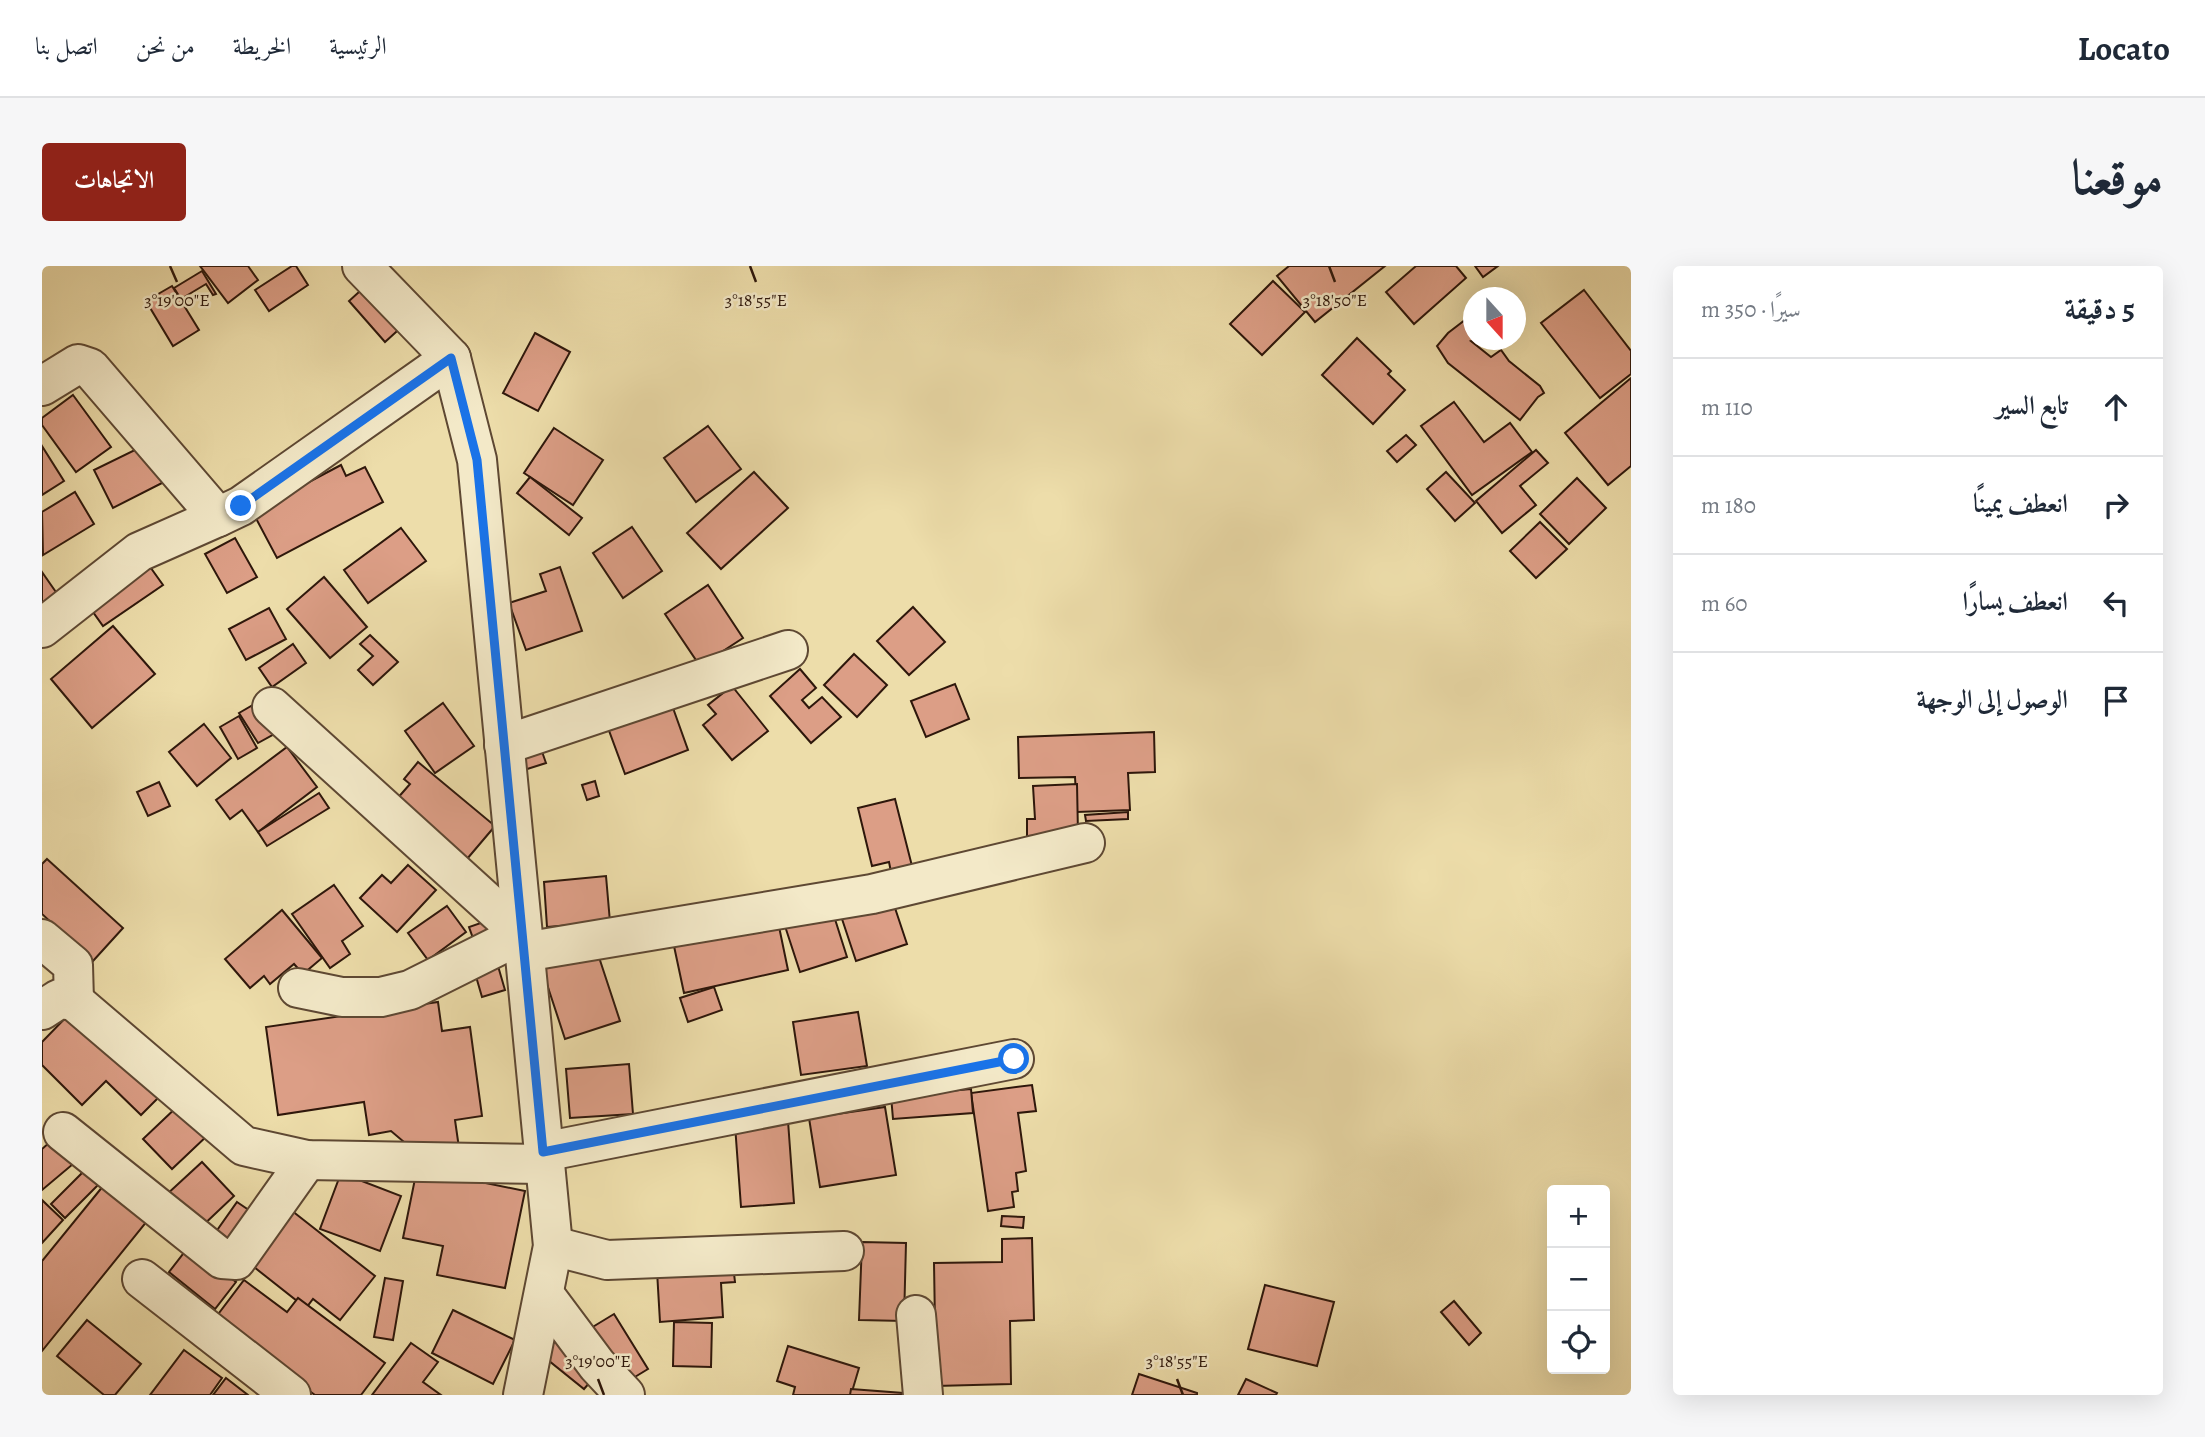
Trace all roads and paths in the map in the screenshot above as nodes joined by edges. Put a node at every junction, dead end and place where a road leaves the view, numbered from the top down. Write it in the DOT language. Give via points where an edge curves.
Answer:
graph roads {
  1 [pos="362,266"];
  2 [pos="451,358"];
  3 [pos="42,386"];
  4 [pos="218,517"];
  5 [pos="42,628"];
  6 [pos="788,650"];
  7 [pos="271,707"];
  8 [pos="504,745"];
  9 [pos="1085,843"];
  10 [pos="42,939"];
  11 [pos="523,943"];
  12 [pos="298,988"];
  13 [pos="58,1005"];
  14 [pos="1014,1059"];
  15 [pos="49,1132"];
  16 [pos="543,1158"];
  17 [pos="307,1160"];
  18 [pos="553,1246"];
  19 [pos="844,1251"];
  20 [pos="142,1279"];
  21 [pos="544,1294"];
  22 [pos="916,1315"];
  23 [pos="291,1395"];
  24 [pos="523,1395"];
  25 [pos="625,1395"];
  26 [pos="923,1395"];
  1 -- 2 [label="street"];
  2 -- 4 [label="street" via="241,506"];
  2 -- 8 [label="street" via="477,460"];
  3 -- 4 [label="street" via="78,364 90,368"];
  4 -- 5 [label="street" via="139,552"];
  6 -- 8 [label="street"];
  7 -- 11 [label="street"];
  8 -- 11 [label="street"];
  9 -- 11 [label="street" via="872,894"];
  10 -- 13 [label="street" via="72,965"];
  11 -- 12 [label="street" via="410,990 381,997 342,997"];
  11 -- 16 [label="street"];
  13 -- 17 [label="street" via="244,1146"];
  14 -- 16 [label="street"];
  15 -- 17 [label="street" via="222,1259 236,1260"];
  16 -- 17 [label="street"];
  16 -- 18 [label="street"];
  18 -- 19 [label="street" via="607,1260"];
  18 -- 21 [label="street"];
  20 -- 23 [label="street"];
  21 -- 24 [label="street"];
  21 -- 25 [label="street"];
  22 -- 26 [label="street"];
}
